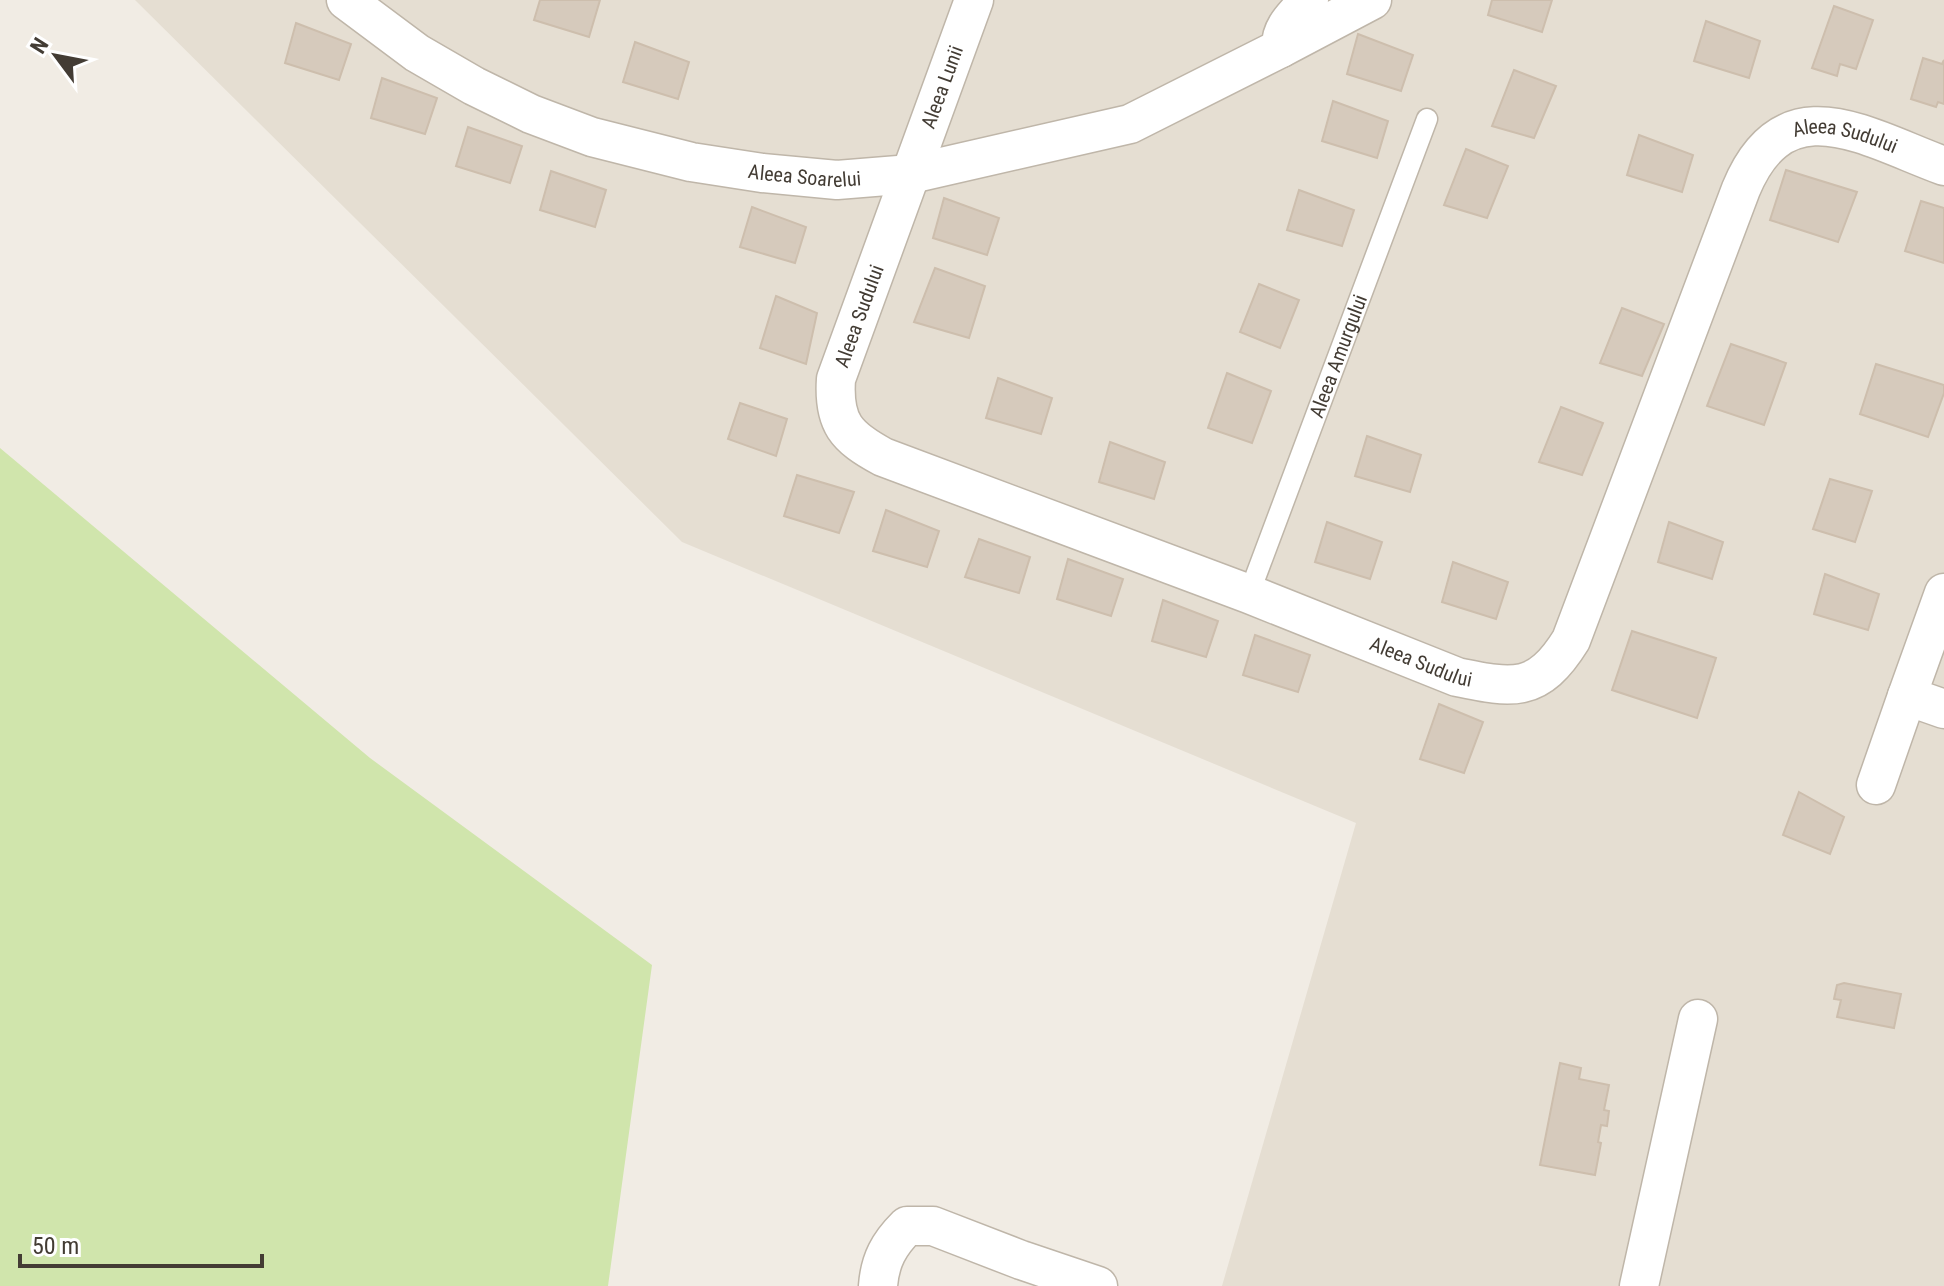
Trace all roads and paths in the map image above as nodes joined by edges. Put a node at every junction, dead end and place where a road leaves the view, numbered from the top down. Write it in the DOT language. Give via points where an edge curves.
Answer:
graph roads {
  1 [pos="346,0"];
  2 [pos="974,0"];
  3 [pos="1309,0"];
  4 [pos="1372,0"];
  5 [pos="1281,48"];
  6 [pos="1427,119"];
  7 [pos="1944,166"];
  8 [pos="911,174"];
  9 [pos="1944,593"];
  10 [pos="1249,594"];
  11 [pos="1907,696"];
  12 [pos="1944,709"];
  13 [pos="1876,785"];
  14 [pos="1698,1019"];
  15 [pos="878,1286"];
  16 [pos="1098,1286"];
  17 [pos="1639,1286"];
  1 -- 8 [label="street, Aleea Soarelui" via="417,53 474,86 592,137 762,173 837,180"];
  2 -- 8 [label="street, Aleea Lunii"];
  3 -- 5 [label="street" via="1284,29"];
  4 -- 5 [label="street, Aleea Soarelui"];
  5 -- 8 [label="street, Aleea Soarelui" via="1130,124"];
  6 -- 10 [label="lane, Aleea Amurgului"];
  7 -- 10 [label="street, Aleea Sudului" via="1830,125 1786,131 1751,165 1582,615 1556,665 1535,679 1513,687 1457,677"];
  8 -- 10 [label="street, Aleea Sudului" via="836,379 834,403 857,443"];
  9 -- 11 [label="street"];
  11 -- 12 [label="street"];
  11 -- 13 [label="street"];
  14 -- 17 [label="street"];
  15 -- 16 [label="street" via="880,1264 892,1240 907,1226 933,1226"];
}
